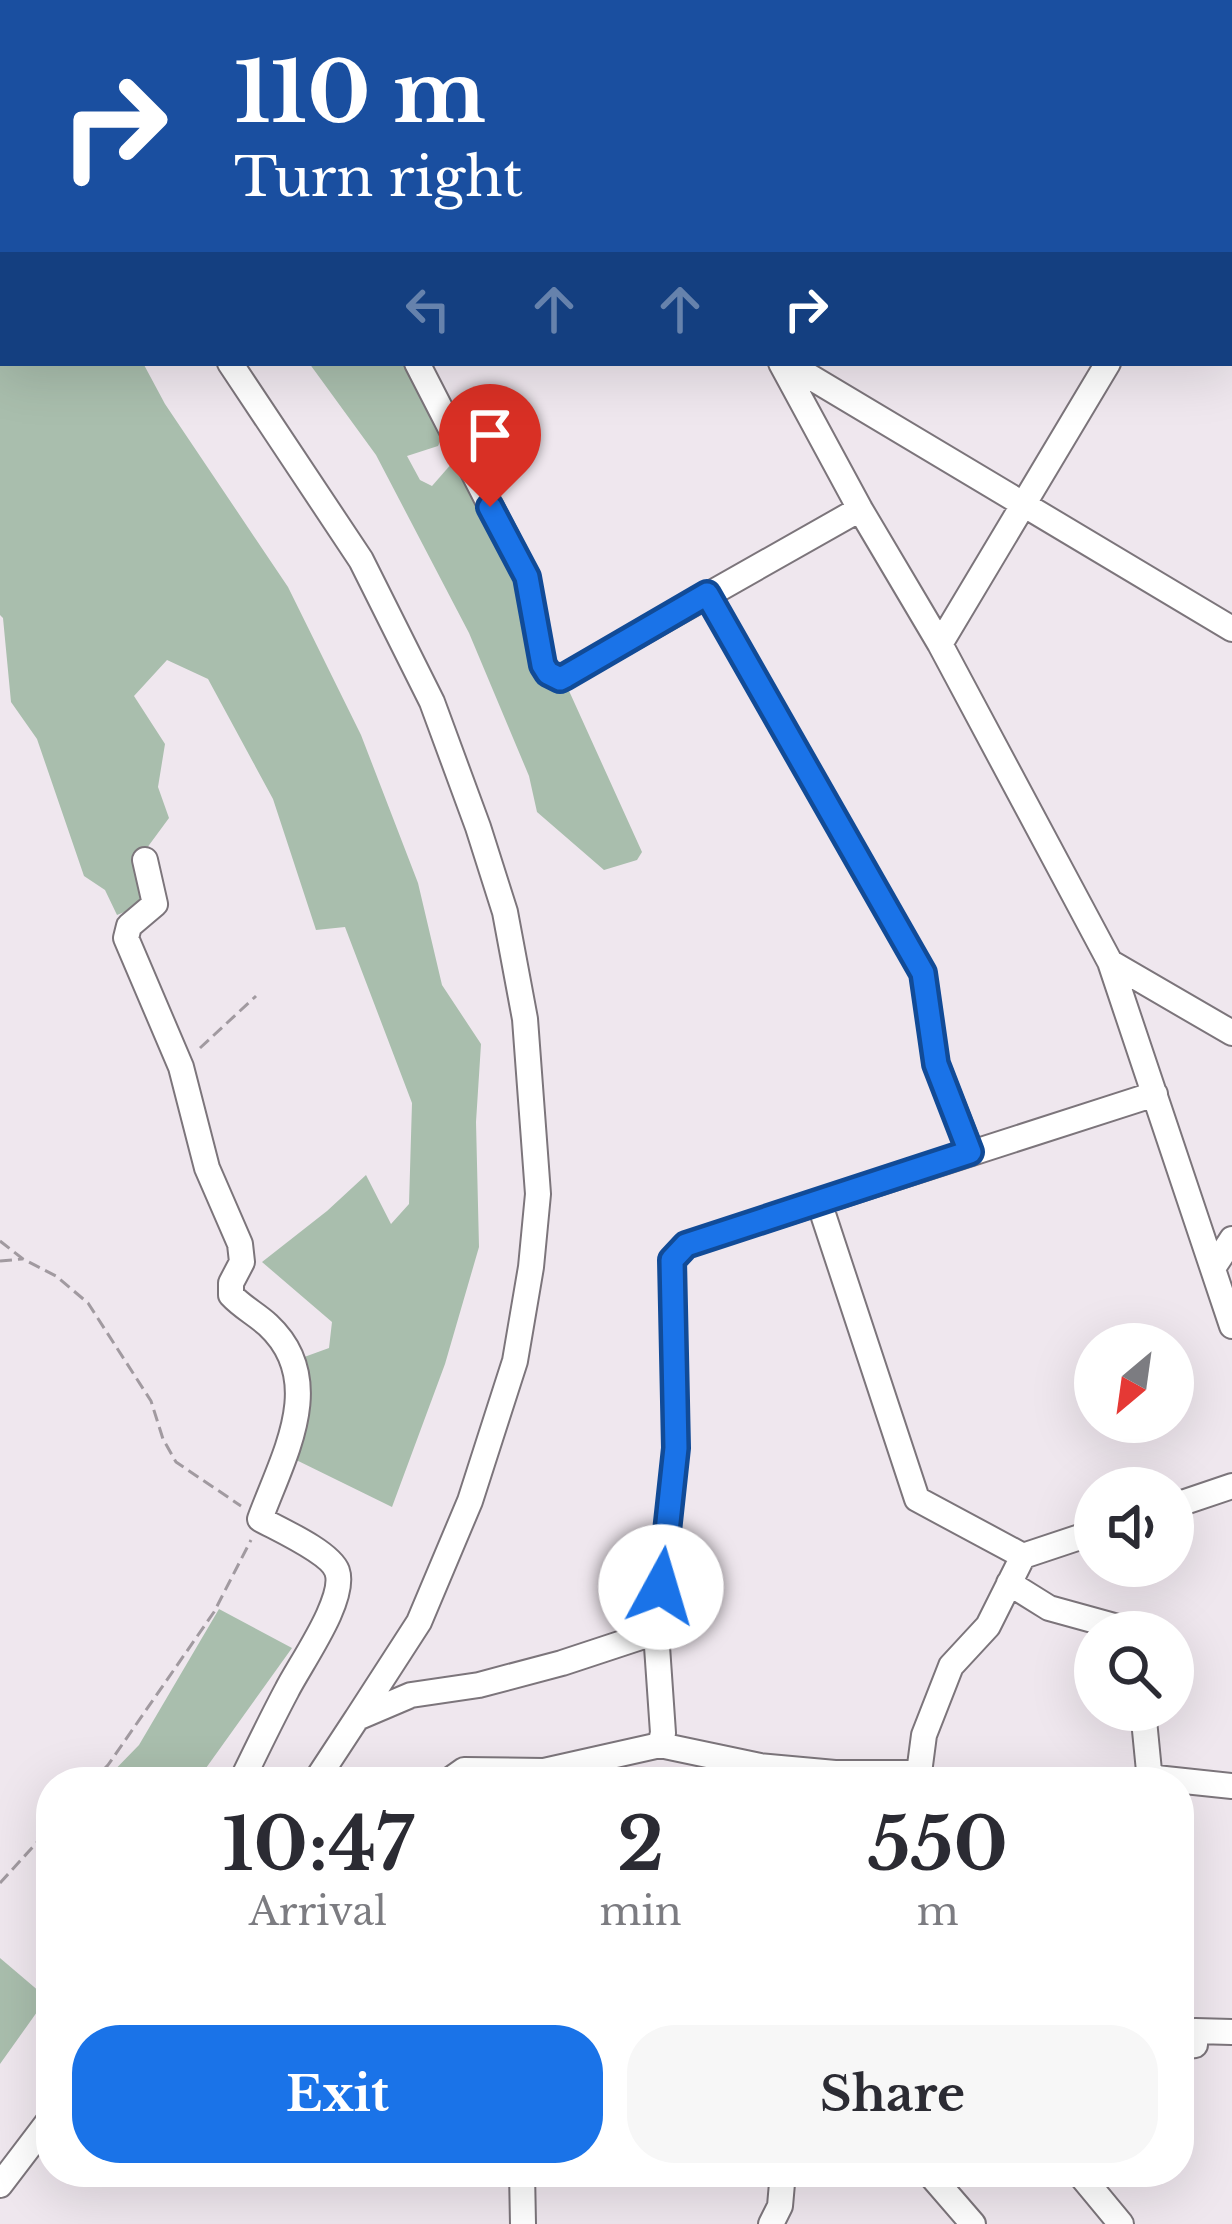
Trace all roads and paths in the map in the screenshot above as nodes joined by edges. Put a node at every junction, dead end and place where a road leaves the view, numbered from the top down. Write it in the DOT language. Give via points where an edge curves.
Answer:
graph roads {
  1 [pos="232,366"];
  2 [pos="419,366"];
  3 [pos="786,366"];
  4 [pos="789,366"];
  5 [pos="1106,366"];
  6 [pos="1023,504"];
  7 [pos="860,509"];
  8 [pos="707,594"];
  9 [pos="1232,629"];
  10 [pos="940,644"];
  11 [pos="145,860"];
  12 [pos="1110,962"];
  13 [pos="256,996"];
  14 [pos="1232,1033"];
  15 [pos="181,1067"];
  16 [pos="1155,1094"];
  17 [pos="970,1152"];
  18 [pos="819,1202"];
  19 [pos="1232,1239"];
  20 [pos="0,1240"];
  21 [pos="23,1259"];
  22 [pos="0,1261"];
  23 [pos="1213,1268"];
  24 [pos="1232,1326"];
  25 [pos="1232,1486"];
  26 [pos="1194,1499"];
  27 [pos="260,1519"];
  28 [pos="1074,1539"];
  29 [pos="1023,1556"];
  30 [pos="1009,1582"];
  31 [pos="1074,1615"];
  32 [pos="656,1631"];
  33 [pos="357,1718"];
  34 [pos="1145,1731"];
  35 [pos="660,1745"];
  36 [pos="106,1767"];
  37 [pos="248,1767"];
  38 [pos="325,1767"];
  39 [pos="565,1767"];
  40 [pos="735,1767"];
  41 [pos="920,1767"];
  42 [pos="1149,1767"];
  43 [pos="1194,1782"];
  44 [pos="1232,1786"];
  45 [pos="36,1843"];
  46 [pos="0,1883"];
  47 [pos="1232,2032"];
  48 [pos="1194,2045"];
  49 [pos="36,2140"];
  50 [pos="0,2185"];
  51 [pos="523,2187"];
  52 [pos="781,2187"];
  53 [pos="941,2187"];
  54 [pos="1090,2187"];
  55 [pos="523,2224"];
  56 [pos="771,2224"];
  57 [pos="973,2224"];
  58 [pos="1121,2224"];
  1 -- 33 [label="street" via="362,560 432,702 505,912 525,1019 538,1194 515,1361 470,1501 419,1622"];
  2 -- 8 [label="street" via="527,577 548,673 560,679"];
  3 -- 7 [label="street"];
  4 -- 6 [label="street"];
  5 -- 6 [label="street"];
  6 -- 9 [label="street"];
  6 -- 10 [label="street"];
  7 -- 8 [label="street"];
  7 -- 10 [label="street"];
  8 -- 17 [label="street" via="923,973 936,1064"];
  10 -- 12 [label="street"];
  11 -- 15 [label="street" via="155,904 126,938"];
  12 -- 14 [label="street"];
  12 -- 16 [label="street"];
  13 -- 15 [label="path"];
  15 -- 27 [label="street" via="207,1168 240,1244 231,1295 270,1327 299,1380 300,1406"];
  16 -- 17 [label="street"];
  16 -- 23 [label="street"];
  17 -- 18 [label="street"];
  18 -- 29 [label="street" via="916,1499"];
  18 -- 32 [label="street" via="686,1245 672,1260 676,1448"];
  19 -- 23 [label="street"];
  20 -- 21 [label="path"];
  21 -- 22 [label="path"];
  21 -- 27 [label="path" via="88,1303 151,1401 176,1462"];
  23 -- 24 [label="street"];
  25 -- 26 [label="street"];
  27 -- 36 [label="path" via="214,1612"];
  27 -- 37 [label="street" via="326,1557 337,1571 337,1592"];
  28 -- 29 [label="street"];
  29 -- 30 [label="street"];
  30 -- 31 [label="street"];
  30 -- 41 [label="street" via="988,1626 951,1666"];
  32 -- 33 [label="street" via="562,1663 411,1695"];
  32 -- 35 [label="street"];
  33 -- 38 [label="street"];
  34 -- 42 [label="street"];
  35 -- 39 [label="street"];
  35 -- 40 [label="street"];
  43 -- 44 [label="street"];
  45 -- 46 [label="path"];
  47 -- 48 [label="street" via="1195,2031"];
  49 -- 50 [label="street"];
  51 -- 55 [label="street"];
  52 -- 56 [label="street"];
  53 -- 57 [label="street"];
  54 -- 58 [label="street"];
}
